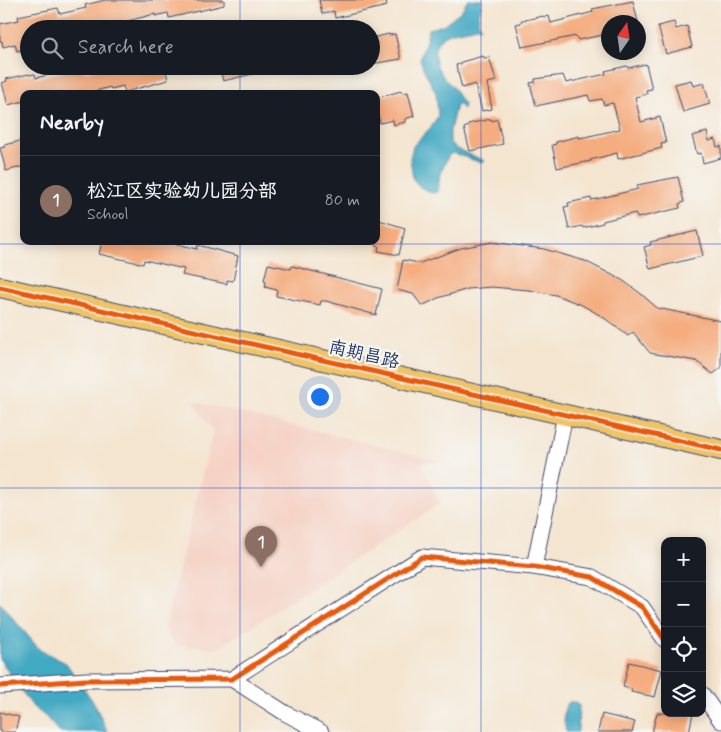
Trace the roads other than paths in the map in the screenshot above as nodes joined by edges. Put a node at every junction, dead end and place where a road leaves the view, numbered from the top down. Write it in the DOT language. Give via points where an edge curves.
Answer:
graph roads {
  1 [pos="0,287"];
  2 [pos="565,415"];
  3 [pos="721,450"];
  4 [pos="534,567"];
  5 [pos="661,634"];
  6 [pos="232,679"];
  7 [pos="4,686"];
  8 [pos="706,700"];
  9 [pos="721,721"];
  10 [pos="321,732"];
  1 -- 2 [label="main road, 南期昌路"];
  2 -- 3 [label="main road, 南期昌路"];
  2 -- 4 [label="street"];
  4 -- 5 [label="street" via="592,577 642,607"];
  4 -- 6 [label="street" via="422,557"];
  6 -- 7 [label="street" via="86,680"];
  6 -- 10 [label="street"];
  8 -- 9 [label="street"];
}
